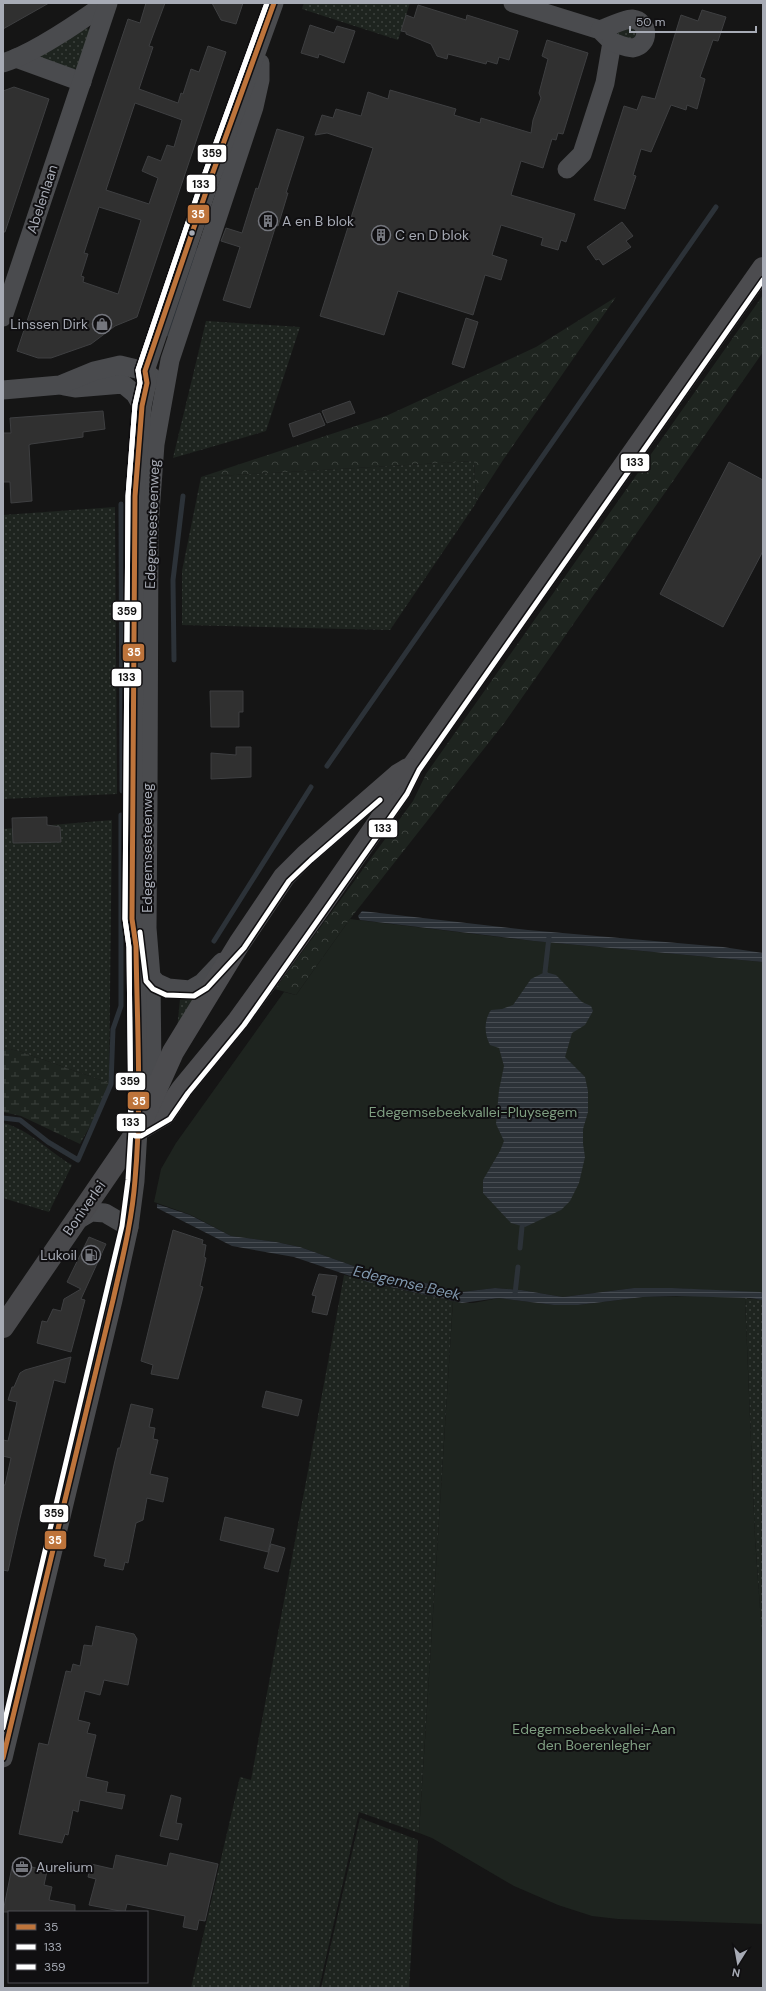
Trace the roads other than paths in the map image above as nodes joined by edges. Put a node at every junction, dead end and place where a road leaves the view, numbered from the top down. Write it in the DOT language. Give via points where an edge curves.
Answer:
graph roads {
  1 [pos="107,3"];
  2 [pos="274,3"];
  3 [pos="513,3"];
  4 [pos="606,36"];
  5 [pos="260,45"];
  6 [pos="631,48"];
  7 [pos="10,60"];
  8 [pos="82,82"];
  9 [pos="605,83"];
  10 [pos="567,169"];
  11 [pos="763,268"];
  12 [pos="3,317"];
  13 [pos="145,371"];
  14 [pos="60,385"];
  15 [pos="3,390"];
  16 [pos="161,405"];
  17 [pos="142,406"];
  18 [pos="145,470"];
  19 [pos="413,766"];
  20 [pos="240,944"];
  21 [pos="151,977"];
  22 [pos="165,1114"];
  23 [pos="138,1130"];
  24 [pos="135,1181"];
  25 [pos="74,1222"];
  26 [pos="129,1227"];
  27 [pos="3,1327"];
  28 [pos="3,1758"];
  1 -- 7 [label="street"];
  1 -- 8 [label="street, Abelenlaan"];
  2 -- 5 [label="street, Edegemsesteenweg"];
  3 -- 4 [label="street"];
  4 -- 6 [label="street"];
  4 -- 6 [label="street" via="624,21 638,20 644,25 647,33 640,46"];
  4 -- 9 [label="street"];
  5 -- 13 [label="street, Edegemsesteenweg" via="208,186"];
  5 -- 16 [label="street, Edegemsesteenweg" via="260,80 254,107 170,360"];
  6 -- 9 [label="street"];
  7 -- 8 [label="street"];
  8 -- 12 [label="street, Abelenlaan"];
  9 -- 10 [label="street" via="582,154"];
  11 -- 19 [label="highway, Boniverlei"];
  13 -- 14 [label="street" via="120,365 94,371"];
  13 -- 16 [label="street, Edegemsesteenweg" via="154,379"];
  13 -- 17 [label="street, Edegemsesteenweg" via="147,383"];
  14 -- 15 [label="street"];
  14 -- 17 [label="street" via="75,388 123,384 135,394"];
  16 -- 18 [label="street, Edegemsesteenweg"];
  17 -- 18 [label="street, Edegemsesteenweg"];
  18 -- 21 [label="street, Edegemsesteenweg" via="149,527 147,928"];
  18 -- 23 [label="street, Edegemsesteenweg" via="134,504 132,919 136,946"];
  19 -- 20 [label="highway, Boniverlei" via="398,775 284,877"];
  19 -- 22 [label="highway, Boniverlei" via="401,790 314,917 238,1021 182,1089"];
  20 -- 21 [label="street, Boniverlei" via="202,983 190,990 168,988"];
  20 -- 23 [label="highway, Boniverlei" via="173,1052"];
  21 -- 23 [label="street, Edegemsesteenweg" via="152,1072"];
  22 -- 23 [label="highway, Boniverlei"];
  22 -- 24 [label="street" via="149,1139"];
  23 -- 24 [label="street"];
  23 -- 25 [label="main road, Boniverlei"];
  24 -- 26 [label="street"];
  25 -- 26 [label="street" via="92,1212 105,1213"];
  25 -- 27 [label="main road, Boniverlei"];
  26 -- 28 [label="street"];
}
